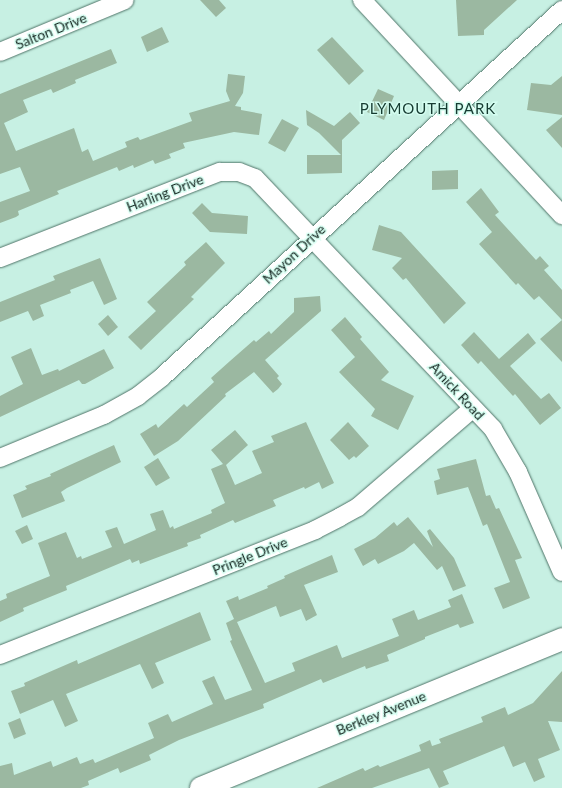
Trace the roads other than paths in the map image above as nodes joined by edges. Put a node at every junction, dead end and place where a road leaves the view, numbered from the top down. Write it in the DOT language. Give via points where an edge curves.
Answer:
graph roads {
  1 [pos="125,0"];
  2 [pos="362,0"];
  3 [pos="562,10"];
  4 [pos="0,52"];
  5 [pos="459,104"];
  6 [pos="562,215"];
  7 [pos="313,237"];
  8 [pos="0,258"];
  9 [pos="472,409"];
  10 [pos="0,458"];
  11 [pos="562,572"];
  12 [pos="562,639"];
  13 [pos="0,656"];
  14 [pos="201,788"];
  1 -- 4 [label="street, Salton Drive"];
  2 -- 5 [label="street"];
  3 -- 5 [label="street, Mayon Drive"];
  5 -- 6 [label="street"];
  5 -- 7 [label="street, Mayon Drive"];
  7 -- 8 [label="street, Harling Drive" via="255,178 239,172 220,172"];
  7 -- 9 [label="street, Amick Road"];
  7 -- 10 [label="street, Mayon Drive" via="162,377 138,396 104,415"];
  9 -- 11 [label="street, Amick Road" via="493,429 518,472"];
  9 -- 13 [label="street, Pringle Drive" via="358,507 340,517 315,530"];
  12 -- 14 [label="street, Berkley Avenue"];
}
